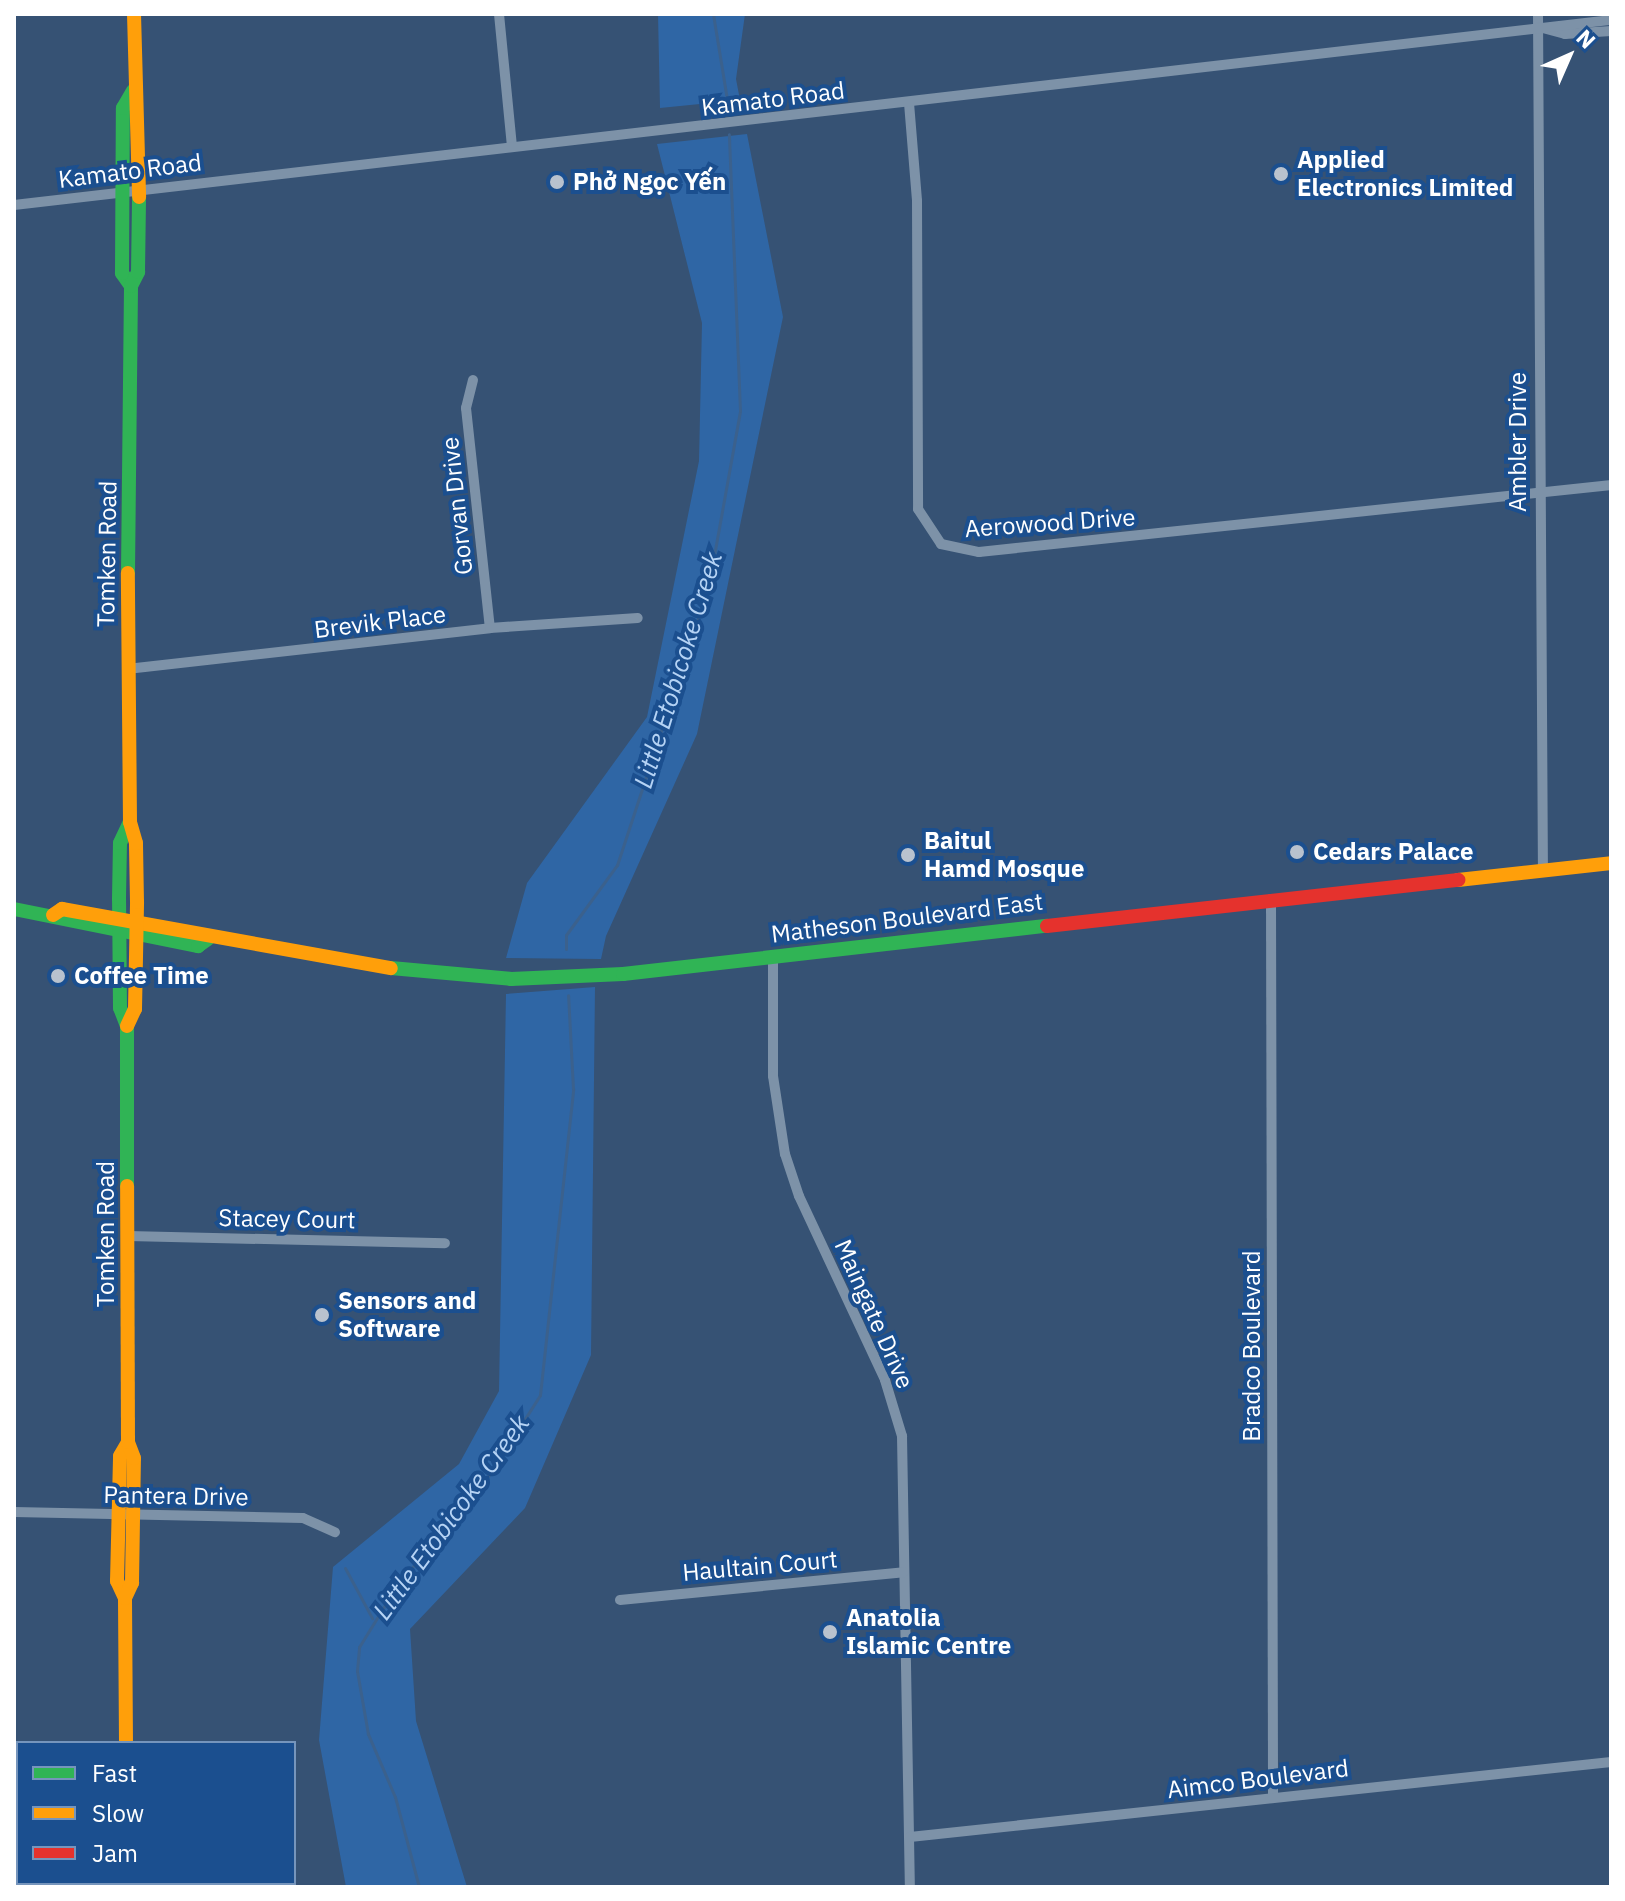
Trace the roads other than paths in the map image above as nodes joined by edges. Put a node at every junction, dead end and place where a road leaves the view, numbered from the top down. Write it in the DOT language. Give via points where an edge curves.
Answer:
graph roads {
  1 [pos="134,14"];
  2 [pos="499,14"];
  3 [pos="1538,14"];
  4 [pos="1611,20"];
  5 [pos="1537,26"];
  6 [pos="1611,31"];
  7 [pos="133,91"];
  8 [pos="909,103"];
  9 [pos="512,146"];
  10 [pos="139,189"];
  11 [pos="123,191"];
  12 [pos="14,205"];
  13 [pos="131,286"];
  14 [pos="473,380"];
  15 [pos="1611,485"];
  16 [pos="1539,491"];
  17 [pos="638,618"];
  18 [pos="490,628"];
  19 [pos="127,669"];
  20 [pos="130,822"];
  21 [pos="1611,863"];
  22 [pos="1543,870"];
  23 [pos="1271,899"];
  24 [pos="14,909"];
  25 [pos="137,920"];
  26 [pos="119,925"];
  27 [pos="136,936"];
  28 [pos="208,939"];
  29 [pos="773,955"];
  30 [pos="127,1026"];
  31 [pos="128,1236"];
  32 [pos="445,1243"];
  33 [pos="14,1512"];
  34 [pos="126,1516"];
  35 [pos="335,1532"];
  36 [pos="904,1572"];
  37 [pos="620,1600"];
  38 [pos="126,1741"];
  39 [pos="1611,1762"];
  40 [pos="1273,1795"];
  41 [pos="910,1837"];
  42 [pos="910,1887"];
  1 -- 7 [label="main road, Tomken Road"];
  2 -- 9 [label="street"];
  3 -- 5 [label="street, Ambler Drive"];
  4 -- 5 [label="street, Kamato Road"];
  5 -- 6 [label="street" via="1565,34"];
  5 -- 8 [label="street, Kamato Road"];
  5 -- 16 [label="street, Ambler Drive"];
  7 -- 10 [label="main road, Tomken Road" via="140,107"];
  7 -- 11 [label="main road, Tomken Road" via="123,108"];
  8 -- 9 [label="street, Kamato Road" via="572,144"];
  8 -- 16 [label="street, Aerowood Drive" via="917,201 917,497 923,523 941,544 963,552 1003,550"];
  9 -- 10 [label="street, Kamato Road"];
  10 -- 11 [label="street, Kamato Road"];
  10 -- 13 [label="main road, Tomken Road" via="138,272"];
  11 -- 12 [label="street, Kamato Road"];
  11 -- 13 [label="main road, Tomken Road" via="122,273"];
  13 -- 19 [label="main road, Tomken Road"];
  14 -- 18 [label="street, Gorvan Drive" via="466,408"];
  15 -- 16 [label="street, Aerowood Drive"];
  16 -- 22 [label="street, Ambler Drive"];
  17 -- 18 [label="street, Brevik Place"];
  18 -- 19 [label="street, Brevik Place"];
  19 -- 20 [label="main road, Tomken Road"];
  20 -- 25 [label="main road, Tomken Road" via="136,843"];
  20 -- 26 [label="main road, Tomken Road" via="120,843"];
  21 -- 22 [label="main road, Matheson Boulevard East"];
  22 -- 23 [label="main road, Matheson Boulevard East"];
  23 -- 29 [label="main road, Matheson Boulevard East"];
  23 -- 40 [label="street, Bradco Boulevard"];
  24 -- 26 [label="main road, Matheson Boulevard East" via="53,915 61,922"];
  25 -- 26 [label="main road, Matheson Boulevard East"];
  25 -- 27 [label="main road, Tomken Road"];
  25 -- 28 [label="main road, Matheson Boulevard East" via="200,931"];
  26 -- 27 [label="main road, Matheson Boulevard East"];
  26 -- 30 [label="main road, Tomken Road" via="120,1008"];
  27 -- 28 [label="main road, Matheson Boulevard East" via="198,946"];
  27 -- 30 [label="main road, Tomken Road" via="135,1009"];
  28 -- 29 [label="main road, Matheson Boulevard East" via="495,979 623,974"];
  29 -- 36 [label="street, Maingate Drive" via="773,1076 780,1132 799,1196 894,1406 905,1458"];
  30 -- 31 [label="main road, Tomken Road"];
  31 -- 32 [label="street, Stacey Court"];
  31 -- 34 [label="main road, Tomken Road" via="128,1442 120,1456"];
  33 -- 34 [label="street, Pantera Drive"];
  34 -- 35 [label="street, Pantera Drive" via="303,1518"];
  34 -- 38 [label="main road, Tomken Road" via="117,1581 125,1598"];
  36 -- 37 [label="street, Haultain Court"];
  36 -- 41 [label="street, Maingate Drive"];
  39 -- 40 [label="street, Aimco Boulevard"];
  40 -- 41 [label="street, Aimco Boulevard"];
  41 -- 42 [label="street, Maingate Drive"];
}
